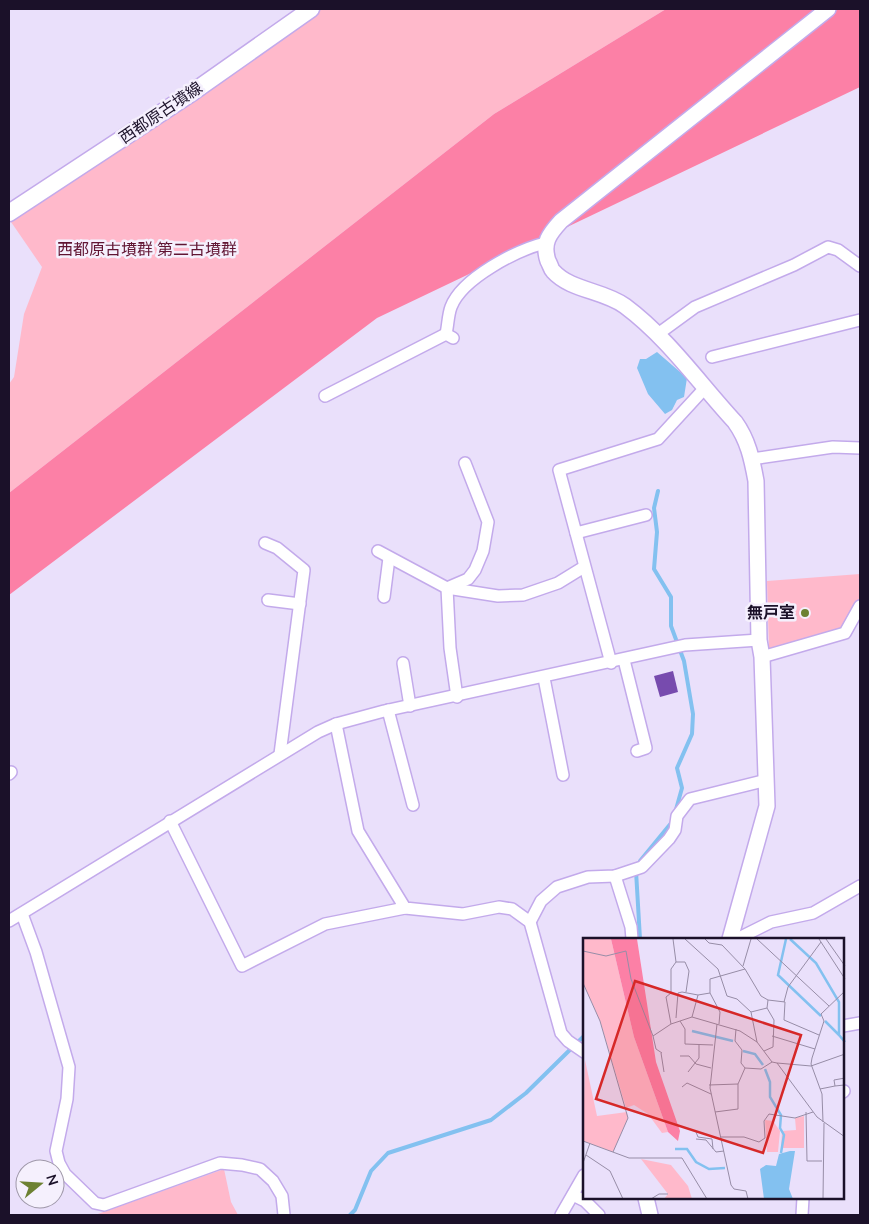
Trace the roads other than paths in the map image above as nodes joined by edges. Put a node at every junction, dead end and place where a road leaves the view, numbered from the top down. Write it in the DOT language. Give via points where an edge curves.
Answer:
graph roads {
  1 [pos="311,9"];
  2 [pos="828,9"];
  3 [pos="9,213"];
  4 [pos="545,243"];
  5 [pos="860,266"];
  6 [pos="860,320"];
  7 [pos="658,334"];
  8 [pos="712,357"];
  9 [pos="704,389"];
  10 [pos="325,396"];
  11 [pos="860,448"];
  12 [pos="752,459"];
  13 [pos="466,463"];
  14 [pos="646,515"];
  15 [pos="576,533"];
  16 [pos="265,543"];
  17 [pos="378,552"];
  18 [pos="389,558"];
  19 [pos="584,567"];
  20 [pos="447,588"];
  21 [pos="384,597"];
  22 [pos="268,600"];
  23 [pos="300,604"];
  24 [pos="860,606"];
  25 [pos="759,640"];
  26 [pos="762,657"];
  27 [pos="624,660"];
  28 [pos="611,662"];
  29 [pos="404,663"];
  30 [pos="544,678"];
  31 [pos="457,697"];
  32 [pos="410,706"];
  33 [pos="388,710"];
  34 [pos="336,724"];
  35 [pos="637,751"];
  36 [pos="280,754"];
  37 [pos="563,775"];
  38 [pos="767,780"];
  39 [pos="413,805"];
  40 [pos="170,821"];
  41 [pos="615,876"];
  42 [pos="860,886"];
  43 [pos="406,908"];
  44 [pos="22,914"];
  45 [pos="9,922"];
  46 [pos="530,922"];
  47 [pos="632,938"];
  48 [pos="730,938"];
  49 [pos="739,938"];
  50 [pos="860,1023"];
  51 [pos="844,1026"];
  52 [pos="578,1048"];
  53 [pos="583,1177"];
  54 [pos="573,1195"];
  55 [pos="646,1199"];
  56 [pos="803,1199"];
  57 [pos="284,1215"];
  58 [pos="561,1215"];
  59 [pos="599,1215"];
  60 [pos="650,1215"];
  61 [pos="802,1215"];
  1 -- 3 [label="main road, 西都原古墳線" via="193,92"];
  2 -- 4 [label="street" via="562,221"];
  4 -- 7 [label="street" via="552,271 570,284 623,304"];
  4 -- 10 [label="street" via="514,254 461,291 451,307 450,336"];
  5 -- 7 [label="street" via="838,250 828,247 695,307"];
  6 -- 8 [label="street"];
  7 -- 9 [label="street"];
  9 -- 12 [label="street" via="744,434"];
  9 -- 15 [label="street" via="658,439 559,470"];
  11 -- 12 [label="street" via="834,447"];
  12 -- 25 [label="street" via="756,481"];
  13 -- 20 [label="street" via="488,522 475,570 468,579"];
  14 -- 15 [label="street"];
  15 -- 19 [label="street"];
  16 -- 23 [label="street" via="277,548 304,570"];
  17 -- 18 [label="street"];
  18 -- 20 [label="street"];
  18 -- 21 [label="street"];
  19 -- 20 [label="street" via="558,583 523,594 498,596"];
  19 -- 28 [label="street"];
  20 -- 31 [label="street"];
  22 -- 23 [label="street"];
  23 -- 36 [label="street"];
  24 -- 26 [label="street" via="845,633"];
  25 -- 26 [label="street"];
  25 -- 27 [label="street" via="685,645"];
  26 -- 38 [label="street"];
  27 -- 28 [label="street"];
  27 -- 35 [label="street" via="646,748"];
  28 -- 30 [label="street"];
  29 -- 32 [label="street"];
  30 -- 31 [label="street"];
  30 -- 37 [label="street"];
  31 -- 32 [label="street"];
  32 -- 33 [label="street"];
  33 -- 34 [label="street"];
  33 -- 39 [label="street"];
  34 -- 36 [label="street"];
  34 -- 43 [label="street" via="358,831"];
  36 -- 40 [label="street"];
  38 -- 41 [label="street" via="690,799 677,816 672,834 642,867"];
  38 -- 48 [label="street" via="767,806"];
  40 -- 43 [label="street" via="242,966 325,924"];
  40 -- 44 [label="street"];
  41 -- 46 [label="street" via="588,877 556,886 541,901"];
  41 -- 47 [label="street" via="632,927"];
  42 -- 49 [label="street" via="813,913 771,922"];
  43 -- 46 [label="street" via="463,914 499,907 512,909"];
  44 -- 45 [label="street"];
  44 -- 57 [label="street" via="69,1067 68,1099 56,1151 65,1174 94,1204 104,1205 220,1163 242,1165 260,1169 273,1181 282,1196"];
  46 -- 52 [label="street" via="561,1033"];
  50 -- 51 [label="street"];
  53 -- 54 [label="street"];
  54 -- 58 [label="street"];
  54 -- 59 [label="street" via="585,1201"];
  55 -- 60 [label="street"];
  56 -- 61 [label="street"];
}
